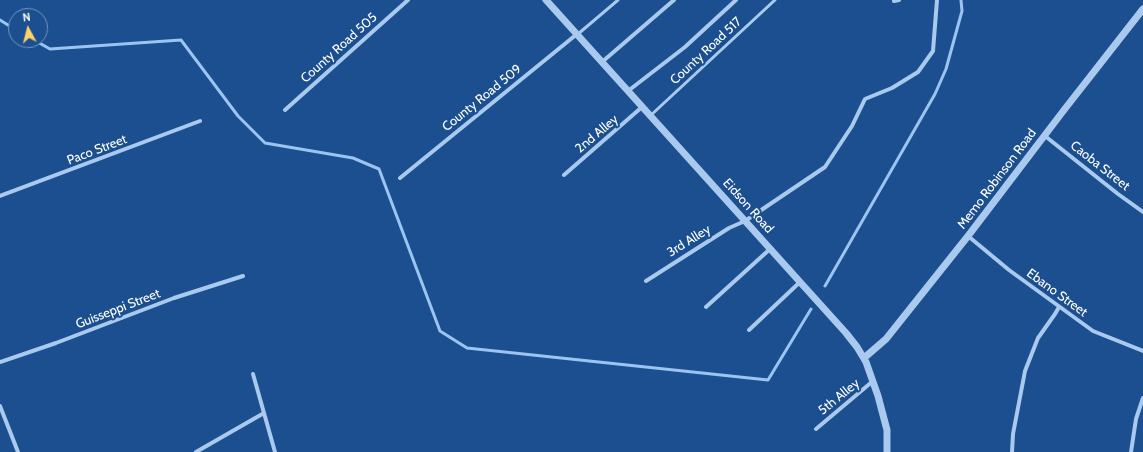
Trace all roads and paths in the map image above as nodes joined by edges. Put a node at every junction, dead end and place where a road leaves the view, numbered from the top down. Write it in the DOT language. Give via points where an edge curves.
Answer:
graph roads {
  1 [pos="408,0"];
  2 [pos="546,0"];
  3 [pos="618,0"];
  4 [pos="674,0"];
  5 [pos="736,0"];
  6 [pos="775,0"];
  7 [pos="899,0"];
  8 [pos="937,0"];
  9 [pos="894,1"];
  10 [pos="1143,9"];
  11 [pos="577,34"];
  12 [pos="602,62"];
  13 [pos="628,91"];
  14 [pos="642,107"];
  15 [pos="285,110"];
  16 [pos="650,116"];
  17 [pos="200,122"];
  18 [pos="1045,136"];
  19 [pos="564,175"];
  20 [pos="400,178"];
  21 [pos="0,196"];
  22 [pos="1143,212"];
  23 [pos="745,221"];
  24 [pos="968,236"];
  25 [pos="770,249"];
  26 [pos="243,276"];
  27 [pos="646,281"];
  28 [pos="800,282"];
  29 [pos="706,307"];
  30 [pos="1058,307"];
  31 [pos="749,330"];
  32 [pos="1143,351"];
  33 [pos="864,358"];
  34 [pos="0,362"];
  35 [pos="253,374"];
  36 [pos="874,381"];
  37 [pos="1143,398"];
  38 [pos="0,406"];
  39 [pos="264,413"];
  40 [pos="816,428"];
  41 [pos="18,452"];
  42 [pos="196,452"];
  43 [pos="275,452"];
  44 [pos="887,452"];
  45 [pos="1012,452"];
  46 [pos="1131,452"];
  1 -- 15 [label="street, County Road 505"];
  2 -- 11 [label="street, Eidson Road"];
  3 -- 11 [label="lane"];
  4 -- 12 [label="street"];
  5 -- 13 [label="street" via="685,47"];
  6 -- 16 [label="lane, County Road 517"];
  7 -- 9 [label="street"];
  8 -- 23 [label="street, 3rd Alley" via="933,51 918,72 892,88 865,99 852,126 825,167"];
  10 -- 18 [label="street, Memo Robinson Road"];
  11 -- 12 [label="street, Eidson Road"];
  11 -- 20 [label="street, County Road 509"];
  12 -- 13 [label="street, Eidson Road"];
  13 -- 14 [label="street, Eidson Road"];
  14 -- 16 [label="street, Eidson Road"];
  14 -- 19 [label="street, 2nd Alley"];
  16 -- 23 [label="street, Eidson Road"];
  17 -- 21 [label="street, Paco Street"];
  18 -- 22 [label="street, Caoba Street"];
  18 -- 24 [label="street, Memo Robinson Road"];
  23 -- 25 [label="street, Eidson Road"];
  23 -- 27 [label="street, 3rd Alley" via="729,228"];
  24 -- 30 [label="street, Ebano Street"];
  24 -- 33 [label="street, Memo Robinson Road" via="886,339"];
  25 -- 28 [label="street, Eidson Road"];
  25 -- 29 [label="street"];
  26 -- 34 [label="street, Guisseppi Street" via="174,298"];
  28 -- 31 [label="street"];
  28 -- 33 [label="street, Eidson Road" via="846,333"];
  30 -- 32 [label="street, Ebano Street" via="1093,331"];
  30 -- 45 [label="street" via="1038,338 1025,371"];
  33 -- 36 [label="street, Eidson Road"];
  35 -- 39 [label="street"];
  36 -- 40 [label="street, 5th Alley"];
  36 -- 44 [label="street, Eidson Road" via="887,430"];
  37 -- 46 [label="street" via="1136,419"];
  38 -- 41 [label="street"];
  39 -- 42 [label="street"];
  39 -- 43 [label="street"];
}
